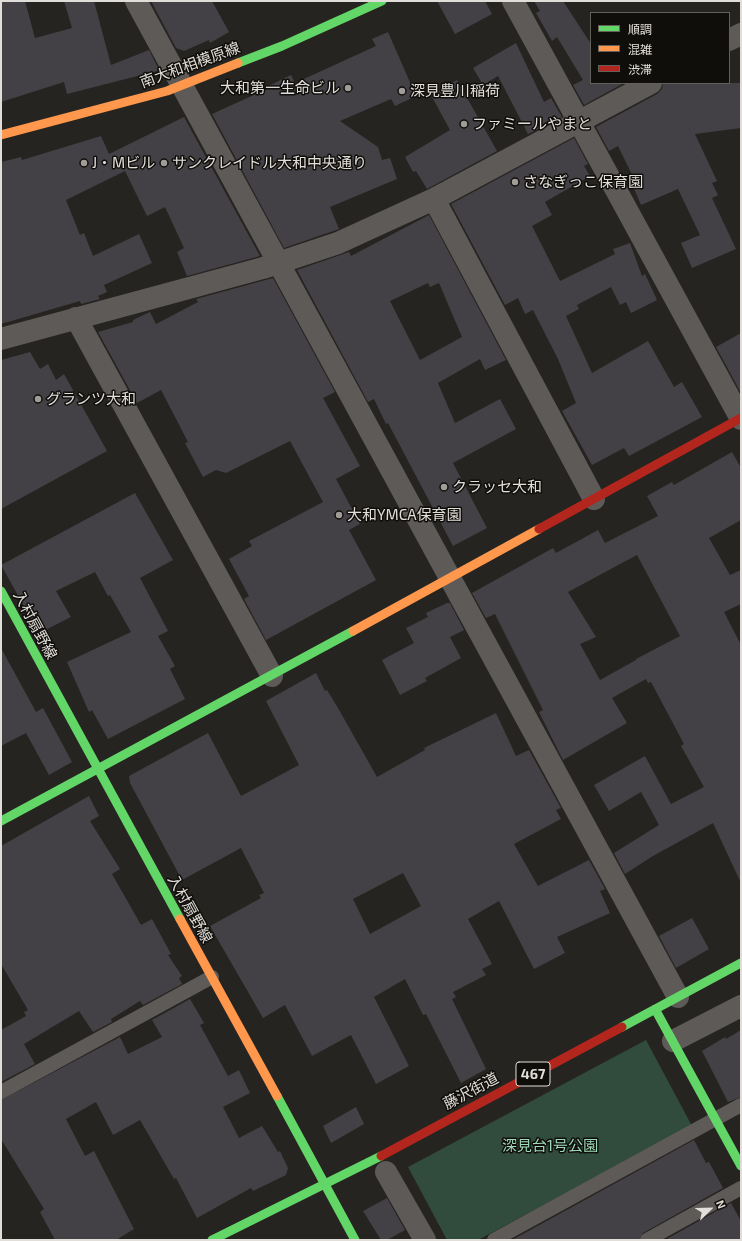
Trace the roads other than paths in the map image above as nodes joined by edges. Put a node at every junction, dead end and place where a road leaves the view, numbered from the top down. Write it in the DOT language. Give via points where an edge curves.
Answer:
graph roads {
  1 [pos="136,1"];
  2 [pos="382,1"];
  3 [pos="513,1"];
  4 [pos="741,34"];
  5 [pos="730,40"];
  6 [pos="649,84"];
  7 [pos="182,85"];
  8 [pos="579,122"];
  9 [pos="1,135"];
  10 [pos="434,199"];
  11 [pos="279,263"];
  12 [pos="76,318"];
  13 [pos="1,338"];
  14 [pos="741,419"];
  15 [pos="594,499"];
  16 [pos="449,577"];
  17 [pos="1,591"];
  18 [pos="272,676"];
  19 [pos="97,768"];
  20 [pos="1,821"];
  21 [pos="741,963"];
  22 [pos="212,977"];
  23 [pos="678,997"];
  24 [pos="741,1006"];
  25 [pos="655,1009"];
  26 [pos="673,1041"];
  27 [pos="1,1092"];
  28 [pos="741,1105"];
  29 [pos="715,1119"];
  30 [pos="741,1166"];
  31 [pos="386,1172"];
  32 [pos="324,1184"];
  33 [pos="741,1188"];
  34 [pos="212,1240"];
  35 [pos="355,1240"];
  36 [pos="425,1240"];
  37 [pos="494,1240"];
  38 [pos="646,1240"];
  1 -- 7 [label="street"];
  2 -- 7 [label="main road, 南大和相模原線" via="282,46"];
  3 -- 8 [label="street"];
  4 -- 5 [label="street"];
  6 -- 8 [label="street"];
  7 -- 9 [label="main road, 南大和相模原線"];
  7 -- 11 [label="street"];
  8 -- 10 [label="street"];
  8 -- 14 [label="street"];
  10 -- 11 [label="street" via="338,243"];
  10 -- 15 [label="street"];
  11 -- 12 [label="street"];
  11 -- 16 [label="street"];
  12 -- 13 [label="street"];
  12 -- 18 [label="street"];
  14 -- 15 [label="main road"];
  15 -- 16 [label="main road"];
  16 -- 18 [label="main road"];
  16 -- 23 [label="street"];
  17 -- 19 [label="main road, 入村扇野線"];
  18 -- 19 [label="main road"];
  19 -- 20 [label="main road"];
  19 -- 22 [label="main road, 入村扇野線"];
  21 -- 23 [label="main road, 藤沢街道 / 467"];
  22 -- 27 [label="lane"];
  22 -- 32 [label="main road, 入村扇野線"];
  23 -- 25 [label="main road, 藤沢街道 / 467"];
  24 -- 26 [label="street"];
  25 -- 26 [label="main road"];
  25 -- 32 [label="main road, 藤沢街道 / 467"];
  26 -- 29 [label="main road"];
  28 -- 29 [label="lane"];
  29 -- 30 [label="main road"];
  29 -- 37 [label="lane"];
  31 -- 36 [label="street"];
  32 -- 34 [label="main road, 藤沢街道 / 467"];
  32 -- 35 [label="main road, 入村扇野線"];
  33 -- 38 [label="lane"];
}
